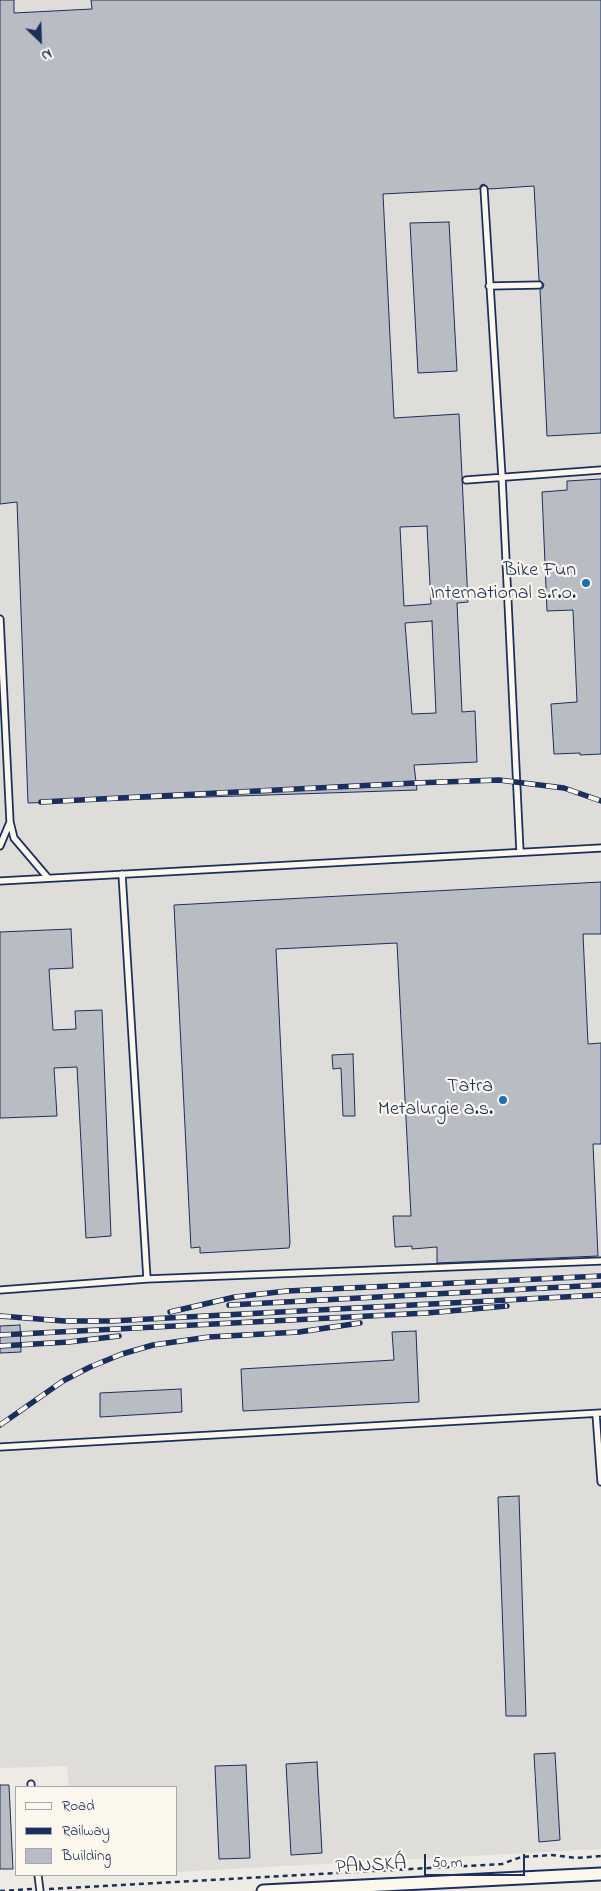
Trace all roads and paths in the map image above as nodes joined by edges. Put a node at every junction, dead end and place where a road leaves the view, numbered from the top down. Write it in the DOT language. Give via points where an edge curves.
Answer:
graph roads {
  1 [pos="484,189"];
  2 [pos="539,285"];
  3 [pos="489,286"];
  4 [pos="601,470"];
  5 [pos="502,477"];
  6 [pos="466,480"];
  7 [pos="0,619"];
  8 [pos="10,822"];
  9 [pos="0,846"];
  10 [pos="601,848"];
  11 [pos="520,852"];
  12 [pos="122,874"];
  13 [pos="48,878"];
  14 [pos="0,881"];
  15 [pos="601,1261"];
  16 [pos="147,1279"];
  17 [pos="0,1290"];
  18 [pos="599,1413"];
  19 [pos="0,1447"];
  20 [pos="601,1482"];
  21 [pos="601,1856"];
  22 [pos="601,1874"];
  23 [pos="38,1876"];
  24 [pos="40,1890"];
  25 [pos="0,1891"];
  26 [pos="263,1891"];
  1 -- 3 [label="lane"];
  2 -- 3 [label="lane"];
  3 -- 5 [label="lane"];
  4 -- 5 [label="lane"];
  5 -- 6 [label="lane"];
  5 -- 11 [label="lane"];
  7 -- 8 [label="lane"];
  8 -- 9 [label="lane"];
  8 -- 13 [label="lane" via="14,838"];
  10 -- 11 [label="lane"];
  11 -- 12 [label="lane"];
  12 -- 13 [label="lane"];
  12 -- 16 [label="lane"];
  13 -- 14 [label="lane"];
  15 -- 16 [label="lane"];
  16 -- 17 [label="lane"];
  18 -- 19 [label="lane"];
  18 -- 20 [label="lane"];
  21 -- 24 [label="path" via="576,1858 552,1855 521,1857 502,1864"];
  22 -- 26 [label="street, PANSKÁ"];
  23 -- 24 [label="lane"];
  24 -- 25 [label="path"];
}
